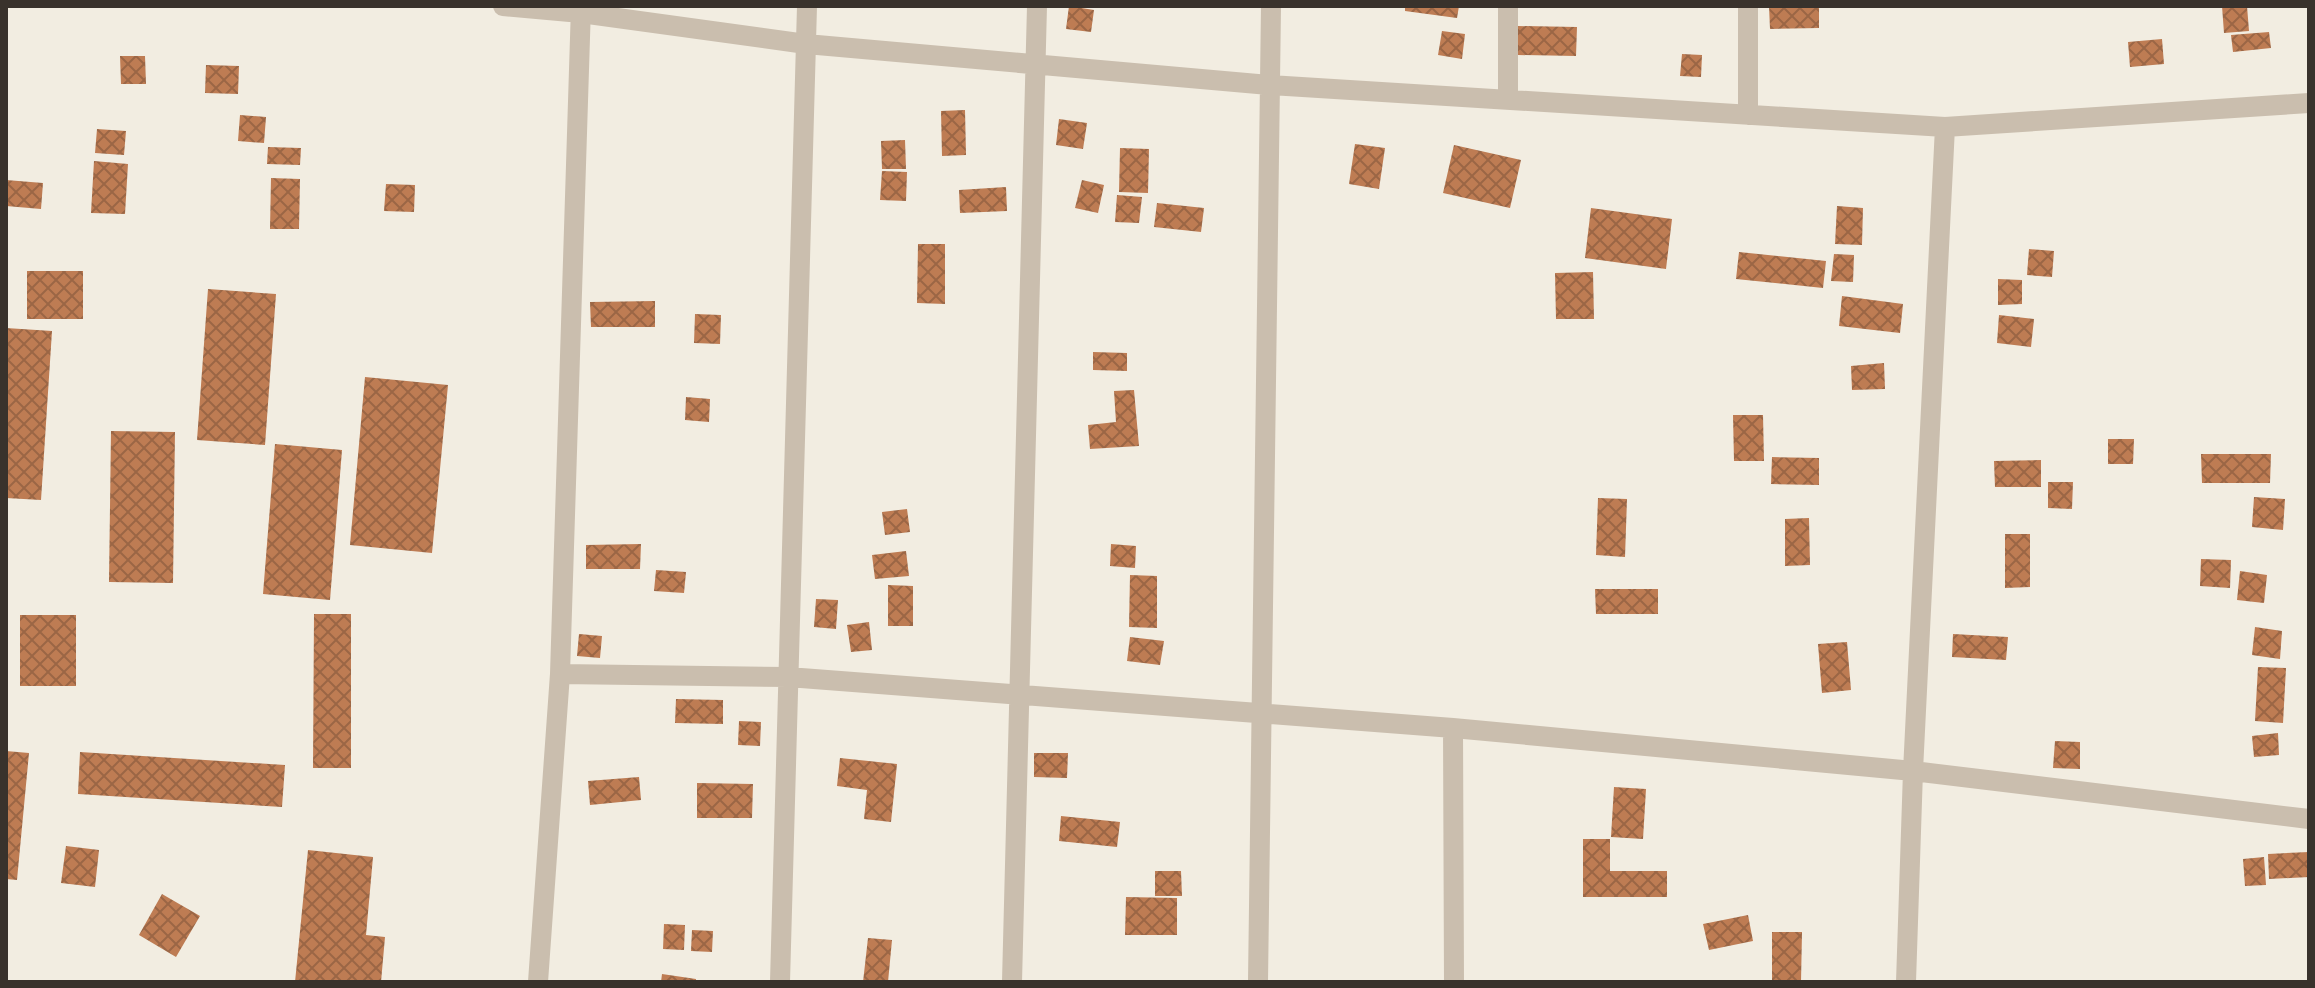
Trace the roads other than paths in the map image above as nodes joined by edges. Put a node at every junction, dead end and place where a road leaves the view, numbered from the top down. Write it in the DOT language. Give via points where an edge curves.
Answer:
graph roads {
  1 [pos="503,6"];
  2 [pos="807,6"];
  3 [pos="1037,6"];
  4 [pos="1271,6"];
  5 [pos="1508,6"];
  6 [pos="1748,6"];
  7 [pos="581,9"];
  8 [pos="806,44"];
  9 [pos="1036,65"];
  10 [pos="1269,85"];
  11 [pos="1508,99"];
  12 [pos="2309,103"];
  13 [pos="1748,115"];
  14 [pos="1945,127"];
  15 [pos="560,674"];
  16 [pos="788,677"];
  17 [pos="1020,697"];
  18 [pos="1262,714"];
  19 [pos="1453,728"];
  20 [pos="1913,771"];
  21 [pos="2309,819"];
  22 [pos="538,982"];
  23 [pos="780,982"];
  24 [pos="1012,982"];
  25 [pos="1258,982"];
  26 [pos="1454,982"];
  27 [pos="1906,982"];
  1 -- 7 [label="street"];
  2 -- 8 [label="street"];
  3 -- 9 [label="street"];
  4 -- 10 [label="street"];
  5 -- 11 [label="street"];
  6 -- 13 [label="street"];
  7 -- 8 [label="street"];
  7 -- 15 [label="street"];
  8 -- 9 [label="street"];
  8 -- 16 [label="street"];
  9 -- 10 [label="street"];
  9 -- 17 [label="street"];
  10 -- 11 [label="street"];
  10 -- 18 [label="street"];
  11 -- 13 [label="street"];
  12 -- 14 [label="street"];
  13 -- 14 [label="street"];
  14 -- 20 [label="street"];
  15 -- 16 [label="street"];
  15 -- 22 [label="street"];
  16 -- 17 [label="street"];
  16 -- 23 [label="street"];
  17 -- 18 [label="street"];
  17 -- 24 [label="street"];
  18 -- 19 [label="street"];
  18 -- 25 [label="street"];
  19 -- 20 [label="street"];
  19 -- 26 [label="street"];
  20 -- 21 [label="street"];
  20 -- 27 [label="street"];
}
